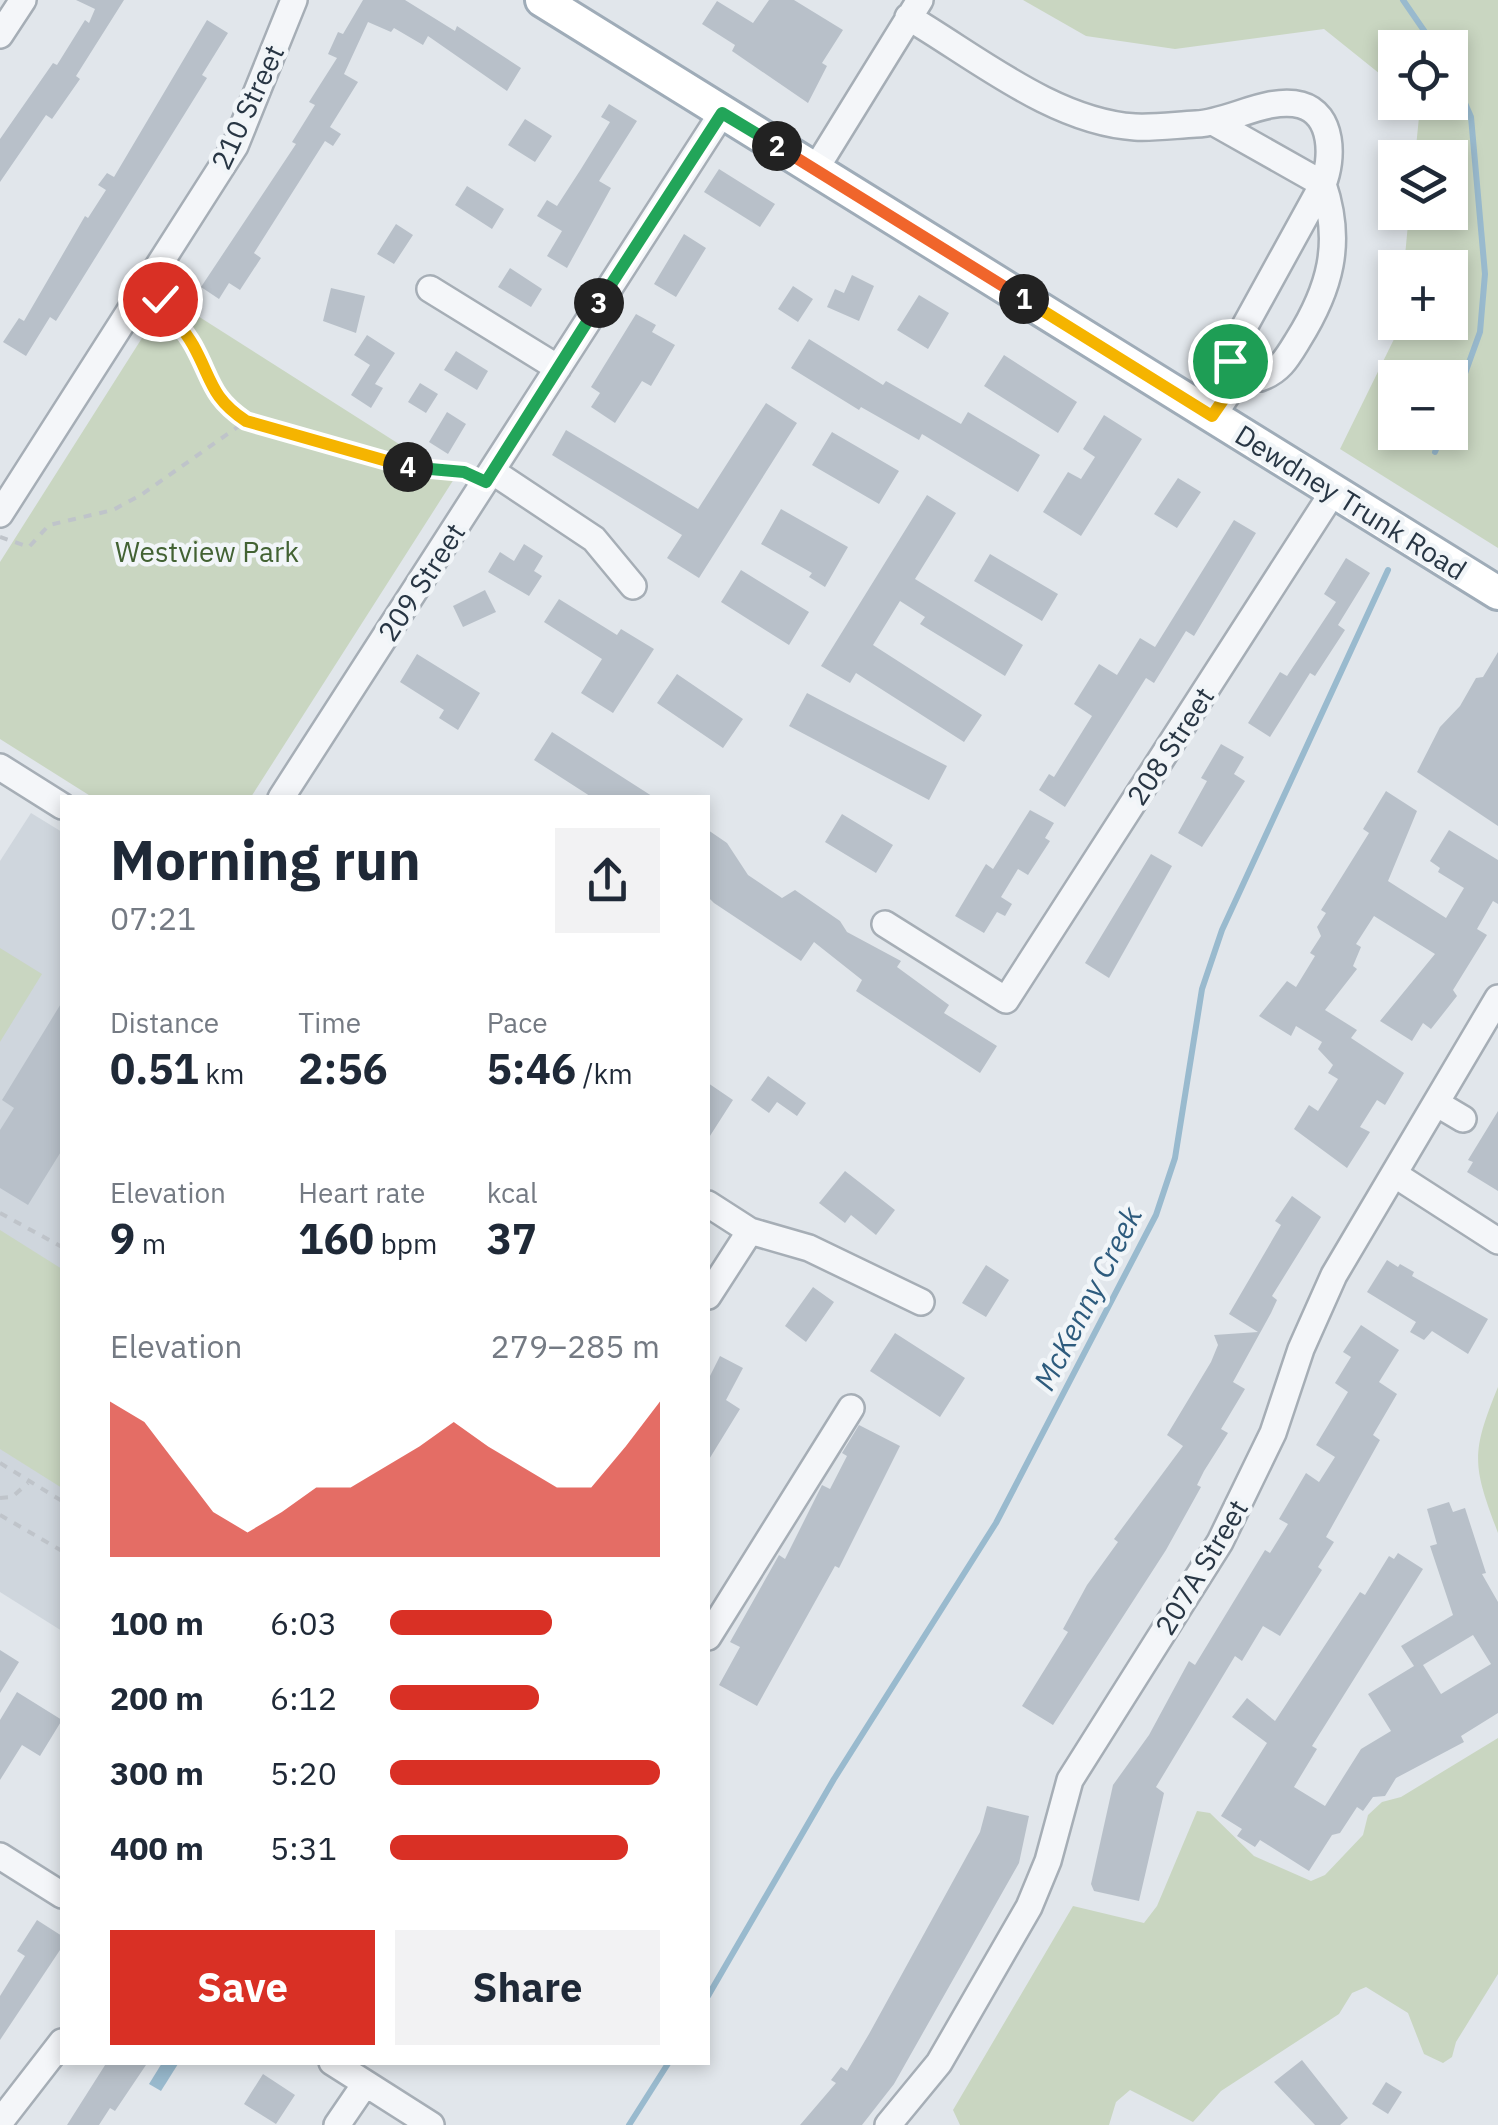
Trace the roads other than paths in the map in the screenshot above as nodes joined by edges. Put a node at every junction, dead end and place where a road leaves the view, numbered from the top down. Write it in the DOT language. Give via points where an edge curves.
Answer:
graph roads {
  1 [pos="22,0"];
  2 [pos="294,0"];
  3 [pos="542,0"];
  4 [pos="914,8"];
  5 [pos="0,35"];
  6 [pos="722,113"];
  7 [pos="1215,124"];
  8 [pos="815,170"];
  9 [pos="1323,184"];
  10 [pos="430,289"];
  11 [pos="558,368"];
  12 [pos="1241,374"];
  13 [pos="1212,416"];
  14 [pos="489,476"];
  15 [pos="9,478"];
  16 [pos="1333,492"];
  17 [pos="0,514"];
  18 [pos="633,586"];
  19 [pos="1498,593"];
  20 [pos="0,768"];
  21 [pos="283,795"];
  22 [pos="60,805"];
  23 [pos="885,924"];
  24 [pos="1498,998"];
  25 [pos="1436,1103"];
  26 [pos="1462,1118"];
  27 [pos="1394,1174"];
  28 [pos="710,1205"];
  29 [pos="750,1230"];
  30 [pos="1498,1240"];
  31 [pos="710,1293"];
  32 [pos="921,1302"];
  33 [pos="850,1408"];
  34 [pos="710,1634"];
  35 [pos="0,1856"];
  36 [pos="60,1894"];
  37 [pos="60,2045"];
  38 [pos="336,2065"];
  39 [pos="365,2084"];
  40 [pos="0,2122"];
  41 [pos="337,2125"];
  42 [pos="430,2125"];
  43 [pos="888,2125"];
  1 -- 5 [label="street"];
  2 -- 15 [label="street, 210 Street" via="235,146"];
  3 -- 6 [label="main road, Dewdney Trunk Road"];
  4 -- 7 [label="street" via="1048,100 1080,114 1132,127"];
  4 -- 8 [label="street"];
  6 -- 8 [label="main road, Dewdney Trunk Road"];
  6 -- 11 [label="street, 209 Street"];
  7 -- 9 [label="street"];
  7 -- 9 [label="street" via="1238,114 1305,106 1326,130 1330,146"];
  8 -- 13 [label="main road, Dewdney Trunk Road"];
  9 -- 12 [label="street" via="1243,324 1230,361"];
  9 -- 12 [label="street" via="1334,215 1323,300 1282,365 1260,378"];
  10 -- 11 [label="street"];
  11 -- 14 [label="street, 209 Street"];
  12 -- 13 [label="street"];
  13 -- 16 [label="main road, Dewdney Trunk Road"];
  14 -- 18 [label="street" via="594,539"];
  14 -- 21 [label="street, 209 Street"];
  15 -- 17 [label="street, 210 Street"];
  16 -- 19 [label="main road, Dewdney Trunk Road"];
  16 -- 23 [label="street, 208 Street" via="1006,1000"];
  20 -- 22 [label="street"];
  24 -- 25 [label="street, 207A Street"];
  25 -- 26 [label="street"];
  25 -- 27 [label="street, 207A Street"];
  27 -- 30 [label="street"];
  27 -- 43 [label="street, 207A Street" via="1318,1308 1273,1433 1220,1542 1070,1780 1029,1907 940,2063"];
  28 -- 29 [label="street"];
  29 -- 31 [label="street"];
  29 -- 32 [label="street" via="808,1248"];
  33 -- 34 [label="street"];
  35 -- 36 [label="street"];
  37 -- 40 [label="street"];
  38 -- 39 [label="street"];
  39 -- 41 [label="street"];
  39 -- 42 [label="street"];
}
